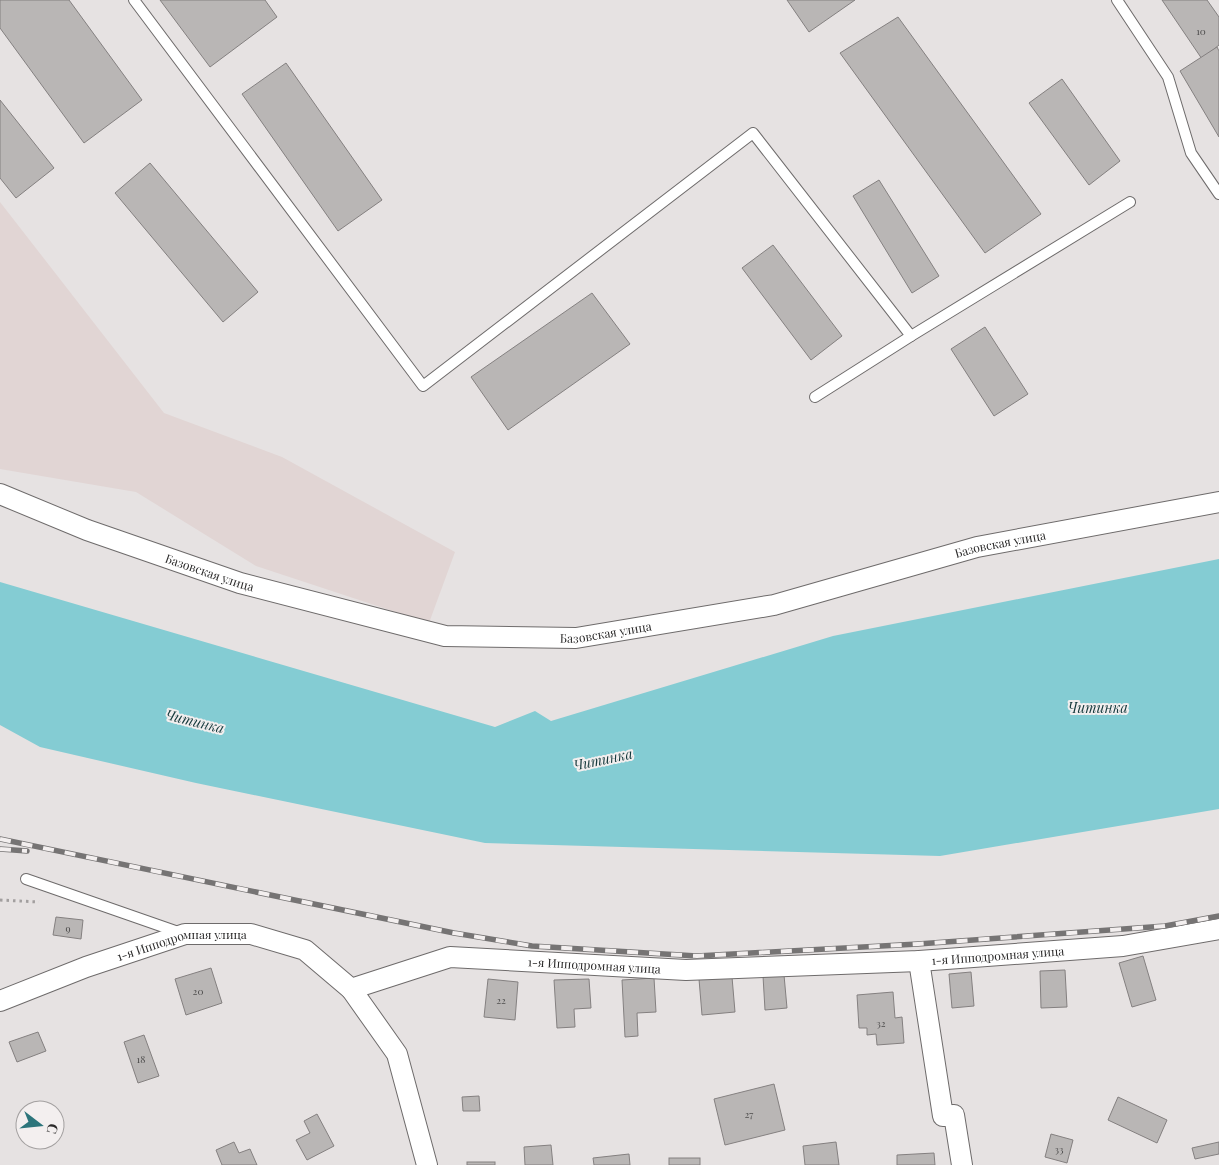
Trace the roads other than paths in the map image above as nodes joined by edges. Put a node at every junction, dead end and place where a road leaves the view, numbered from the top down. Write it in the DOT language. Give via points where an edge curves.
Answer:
graph roads {
  1 [pos="134,0"];
  2 [pos="1117,0"];
  3 [pos="1219,194"];
  4 [pos="1130,202"];
  5 [pos="911,336"];
  6 [pos="816,397"];
  7 [pos="0,494"];
  8 [pos="1219,502"];
  9 [pos="26,878"];
  10 [pos="1219,929"];
  11 [pos="185,934"];
  12 [pos="919,961"];
  13 [pos="351,989"];
  14 [pos="0,1001"];
  15 [pos="427,1165"];
  16 [pos="962,1165"];
  1 -- 5 [label="lane" via="424,386 753,133"];
  2 -- 3 [label="lane" via="1168,77 1191,153"];
  4 -- 5 [label="lane"];
  5 -- 6 [label="lane"];
  7 -- 8 [label="street, Базовская улица" via="87,530 240,582 445,636 576,638 774,605 977,547"];
  9 -- 11 [label="lane"];
  10 -- 12 [label="street, 1-я Ипподромная улица" via="1123,946"];
  11 -- 13 [label="street, 1-я Ипподромная улица" via="251,934 305,950"];
  11 -- 14 [label="street, 1-я Ипподромная улица" via="86,967"];
  12 -- 13 [label="street, 1-я Ипподромная улица" via="686,970 450,957"];
  12 -- 16 [label="street" via="943,1116 954,1115"];
  13 -- 15 [label="street" via="397,1054"];
}
